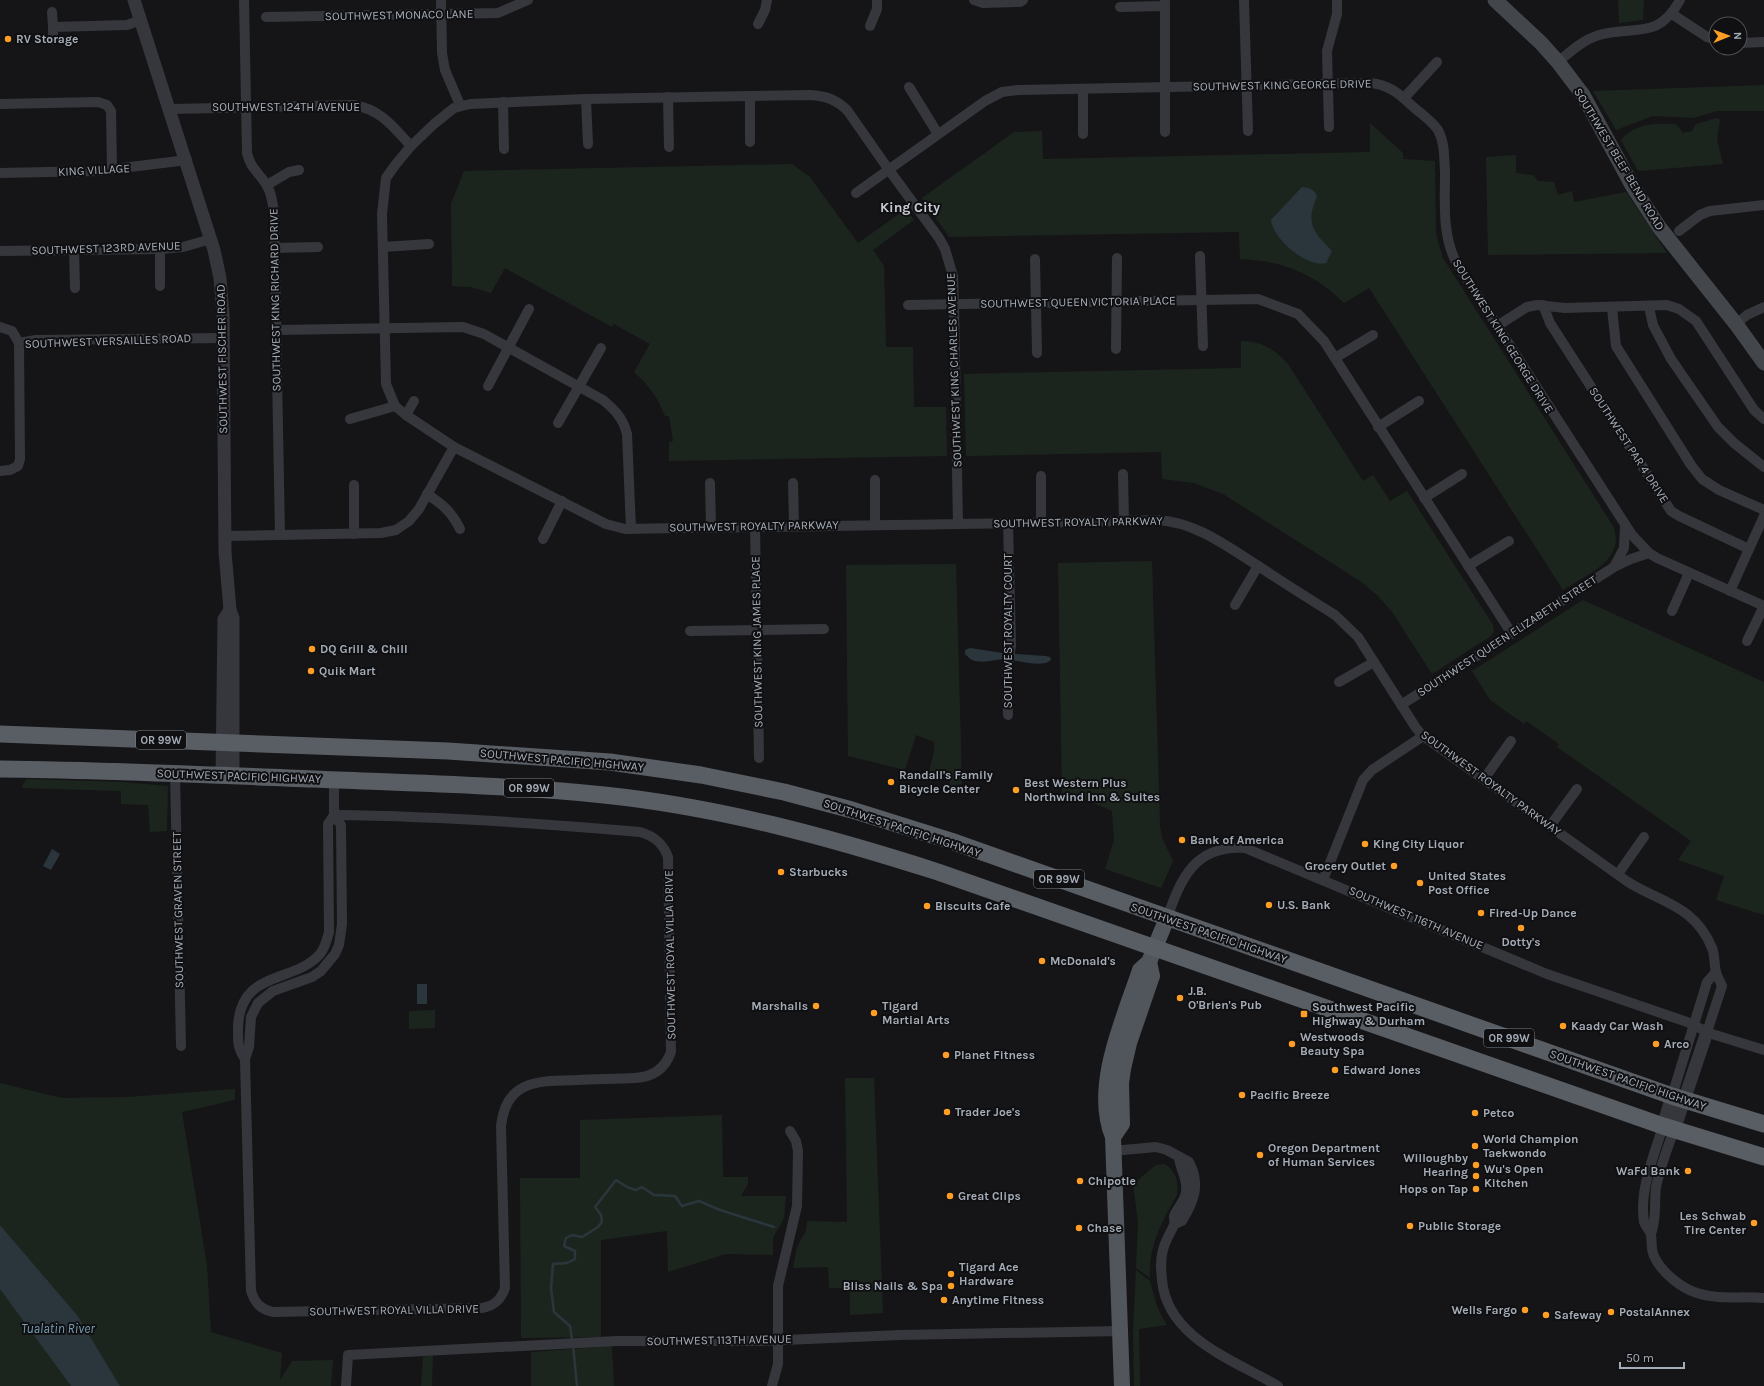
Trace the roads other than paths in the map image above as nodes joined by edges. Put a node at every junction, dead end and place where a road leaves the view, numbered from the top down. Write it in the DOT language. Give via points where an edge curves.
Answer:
graph roads {
  1 [pos="134,0"];
  2 [pos="244,0"];
  3 [pos="441,0"];
  4 [pos="528,0"];
  5 [pos="767,0"];
  6 [pos="877,0"];
  7 [pos="974,0"];
  8 [pos="1023,0"];
  9 [pos="1244,0"];
  10 [pos="1337,0"];
  11 [pos="1495,0"];
  12 [pos="1680,0"];
  13 [pos="1165,3"];
  14 [pos="1120,7"];
  15 [pos="52,12"];
  16 [pos="442,14"];
  17 [pos="1672,14"];
  18 [pos="266,17"];
  19 [pos="141,20"];
  20 [pos="758,24"];
  21 [pos="870,26"];
  22 [pos="53,27"];
  23 [pos="1708,37"];
  24 [pos="53,40"];
  25 [pos="1764,42"];
  26 [pos="1748,43"];
  27 [pos="1438,62"];
  28 [pos="1558,62"];
  29 [pos="1328,84"];
  30 [pos="1246,85"];
  31 [pos="910,87"];
  32 [pos="1164,87"];
  33 [pos="1083,89"];
  34 [pos="750,96"];
  35 [pos="668,97"];
  36 [pos="1404,98"];
  37 [pos="586,99"];
  38 [pos="503,102"];
  39 [pos="0,104"];
  40 [pos="460,105"];
  41 [pos="246,107"];
  42 [pos="170,109"];
  43 [pos="1329,127"];
  44 [pos="1248,131"];
  45 [pos="1165,132"];
  46 [pos="938,134"];
  47 [pos="1084,134"];
  48 [pos="750,142"];
  49 [pos="588,144"];
  50 [pos="411,146"];
  51 [pos="669,147"];
  52 [pos="504,149"];
  53 [pos="187,160"];
  54 [pos="112,168"];
  55 [pos="299,170"];
  56 [pos="889,170"];
  57 [pos="0,173"];
  58 [pos="267,185"];
  59 [pos="856,193"];
  60 [pos="1764,205"];
  61 [pos="1679,230"];
  62 [pos="211,239"];
  63 [pos="429,244"];
  64 [pos="318,247"];
  65 [pos="383,247"];
  66 [pos="274,248"];
  67 [pos="160,249"];
  68 [pos="74,250"];
  69 [pos="0,251"];
  70 [pos="1200,256"];
  71 [pos="1117,258"];
  72 [pos="1035,259"];
  73 [pos="160,286"];
  74 [pos="75,288"];
  75 [pos="1202,299"];
  76 [pos="1117,301"];
  77 [pos="1036,303"];
  78 [pos="954,304"];
  79 [pos="908,305"];
  80 [pos="1544,305"];
  81 [pos="1649,307"];
  82 [pos="1764,307"];
  83 [pos="1612,308"];
  84 [pos="529,309"];
  85 [pos="1736,324"];
  86 [pos="1497,326"];
  87 [pos="0,327"];
  88 [pos="385,328"];
  89 [pos="276,330"];
  90 [pos="1373,335"];
  91 [pos="223,338"];
  92 [pos="19,343"];
  93 [pos="1204,346"];
  94 [pos="508,348"];
  95 [pos="601,348"];
  96 [pos="1116,349"];
  97 [pos="1037,353"];
  98 [pos="1335,358"];
  99 [pos="1764,363"];
  100 [pos="488,386"];
  101 [pos="579,387"];
  102 [pos="414,401"];
  103 [pos="1419,401"];
  104 [pos="395,406"];
  105 [pos="406,415"];
  106 [pos="350,420"];
  107 [pos="1764,420"];
  108 [pos="558,423"];
  109 [pos="1378,428"];
  110 [pos="454,447"];
  111 [pos="1764,467"];
  112 [pos="0,470"];
  113 [pos="1123,474"];
  114 [pos="1462,474"];
  115 [pos="1040,476"];
  116 [pos="875,480"];
  117 [pos="710,483"];
  118 [pos="793,483"];
  119 [pos="354,485"];
  120 [pos="427,494"];
  121 [pos="1424,498"];
  122 [pos="562,501"];
  123 [pos="1764,510"];
  124 [pos="1764,516"];
  125 [pos="1124,521"];
  126 [pos="1042,522"];
  127 [pos="1008,523"];
  128 [pos="958,524"];
  129 [pos="794,525"];
  130 [pos="875,525"];
  131 [pos="755,526"];
  132 [pos="1625,526"];
  133 [pos="711,527"];
  134 [pos="631,528"];
  135 [pos="460,529"];
  136 [pos="354,534"];
  137 [pos="280,535"];
  138 [pos="225,536"];
  139 [pos="543,539"];
  140 [pos="1509,541"];
  141 [pos="1749,549"];
  142 [pos="1649,553"];
  143 [pos="1258,566"];
  144 [pos="1468,566"];
  145 [pos="1614,567"];
  146 [pos="1689,572"];
  147 [pos="1730,591"];
  148 [pos="1235,605"];
  149 [pos="1764,606"];
  150 [pos="1672,611"];
  151 [pos="824,629"];
  152 [pos="757,630"];
  153 [pos="690,631"];
  154 [pos="1512,634"];
  155 [pos="1748,641"];
  156 [pos="1374,662"];
  157 [pos="1339,682"];
  158 [pos="1401,705"];
  159 [pos="1008,716"];
  160 [pos="0,734"];
  161 [pos="1423,736"];
  162 [pos="1510,741"];
  163 [pos="228,742"];
  164 [pos="760,758"];
  165 [pos="0,769"];
  166 [pos="175,774"];
  167 [pos="228,776"];
  168 [pos="1484,779"];
  169 [pos="334,780"];
  170 [pos="1577,789"];
  171 [pos="334,815"];
  172 [pos="1550,826"];
  173 [pos="1644,837"];
  174 [pos="1618,874"];
  175 [pos="1323,880"];
  176 [pos="1167,918"];
  177 [pos="1152,955"];
  178 [pos="1716,972"];
  179 [pos="1693,1025"];
  180 [pos="1707,1032"];
  181 [pos="181,1046"];
  182 [pos="1764,1050"];
  183 [pos="1678,1098"];
  184 [pos="1764,1124"];
  185 [pos="1668,1128"];
  186 [pos="790,1130"];
  187 [pos="1112,1144"];
  188 [pos="1764,1157"];
  189 [pos="1764,1298"];
  190 [pos="1121,1331"];
  191 [pos="777,1340"];
  192 [pos="346,1386"];
  193 [pos="772,1386"];
  194 [pos="1122,1386"];
  195 [pos="1278,1386"];
  1 -- 19 [label="street, SOUTHWEST FISCHER ROAD"];
  2 -- 41 [label="street, SOUTHWEST KING RICHARD DRIVE"];
  3 -- 16 [label="street"];
  4 -- 16 [label="street, SOUTHWEST MONACO LANE" via="498,13"];
  5 -- 20 [label="street"];
  6 -- 21 [label="street" via="877,9"];
  7 -- 8 [label="street" via="983,3"];
  9 -- 30 [label="street"];
  10 -- 29 [label="street" via="1337,14 1327,51"];
  11 -- 28 [label="main road, SOUTHWEST BEEF BEND ROAD" via="1541,42"];
  12 -- 17 [label="street"];
  13 -- 14 [label="street"];
  13 -- 32 [label="street"];
  15 -- 22 [label="street"];
  16 -- 18 [label="street, SOUTHWEST MONACO LANE"];
  16 -- 40 [label="street" via="442,53 445,70"];
  17 -- 23 [label="street"];
  17 -- 28 [label="street" via="1646,29 1610,32 1588,39"];
  19 -- 22 [label="street" via="127,25"];
  19 -- 42 [label="street, SOUTHWEST FISCHER ROAD"];
  22 -- 24 [label="street"];
  25 -- 26 [label="street"];
  27 -- 36 [label="street"];
  28 -- 85 [label="main road, SOUTHWEST BEEF BEND ROAD" via="1582,95 1659,228"];
  29 -- 30 [label="street, SOUTHWEST KING GEORGE DRIVE"];
  29 -- 36 [label="street, SOUTHWEST KING GEORGE DRIVE" via="1378,83 1388,86"];
  29 -- 43 [label="street"];
  30 -- 32 [label="street, SOUTHWEST KING GEORGE DRIVE"];
  30 -- 44 [label="street"];
  31 -- 46 [label="street"];
  32 -- 33 [label="street, SOUTHWEST KING GEORGE DRIVE"];
  32 -- 45 [label="street"];
  33 -- 46 [label="street, SOUTHWEST KING GEORGE DRIVE" via="1002,92"];
  33 -- 47 [label="street"];
  34 -- 35 [label="street, SOUTHWEST KING CHARLES AVENUE"];
  34 -- 48 [label="street"];
  34 -- 56 [label="street, SOUTHWEST KING CHARLES AVENUE" via="829,97 847,110"];
  35 -- 37 [label="street, SOUTHWEST KING CHARLES AVENUE"];
  35 -- 51 [label="street"];
  36 -- 86 [label="street, SOUTHWEST KING GEORGE DRIVE" via="1433,124 1442,139 1448,245"];
  37 -- 38 [label="street, SOUTHWEST KING CHARLES AVENUE"];
  37 -- 49 [label="street"];
  38 -- 40 [label="street, SOUTHWEST KING CHARLES AVENUE"];
  38 -- 52 [label="street"];
  39 -- 54 [label="street" via="98,102 107,105 111,111"];
  40 -- 50 [label="street" via="434,124"];
  41 -- 42 [label="street, SOUTHWEST 124TH AVENUE"];
  41 -- 50 [label="street, SOUTHWEST 124TH AVENUE" via="354,105 368,108 379,114"];
  41 -- 58 [label="street, SOUTHWEST KING RICHARD DRIVE" via="249,160 252,168"];
  42 -- 53 [label="street, SOUTHWEST FISCHER ROAD"];
  46 -- 56 [label="street, SOUTHWEST KING GEORGE DRIVE"];
  50 -- 65 [label="street" via="390,172 384,185"];
  53 -- 54 [label="street, KING VILLAGE" via="143,167"];
  53 -- 62 [label="street, SOUTHWEST FISCHER ROAD"];
  54 -- 57 [label="street, KING VILLAGE" via="90,172"];
  55 -- 58 [label="street" via="289,172"];
  56 -- 59 [label="street, SOUTHWEST KING GEORGE DRIVE"];
  56 -- 78 [label="street, SOUTHWEST KING CHARLES AVENUE" via="945,249 953,276"];
  58 -- 66 [label="street, SOUTHWEST KING RICHARD DRIVE" via="274,211"];
  60 -- 61 [label="street" via="1710,211 1700,214"];
  62 -- 67 [label="street, SOUTHWEST 123RD AVENUE"];
  62 -- 91 [label="street, SOUTHWEST FISCHER ROAD" via="220,278"];
  63 -- 65 [label="street"];
  64 -- 66 [label="street"];
  65 -- 88 [label="street"];
  66 -- 89 [label="street, SOUTHWEST KING RICHARD DRIVE"];
  67 -- 68 [label="street, SOUTHWEST 123RD AVENUE"];
  67 -- 73 [label="street"];
  68 -- 69 [label="street, SOUTHWEST 123RD AVENUE"];
  68 -- 74 [label="street"];
  70 -- 75 [label="street"];
  71 -- 76 [label="street"];
  72 -- 77 [label="street"];
  75 -- 76 [label="street, SOUTHWEST QUEEN VICTORIA PLACE"];
  75 -- 93 [label="street"];
  75 -- 98 [label="street, SOUTHWEST QUEEN VICTORIA PLACE" via="1258,299 1298,314 1324,341"];
  76 -- 77 [label="street, SOUTHWEST QUEEN VICTORIA PLACE"];
  76 -- 96 [label="street"];
  77 -- 78 [label="street, SOUTHWEST QUEEN VICTORIA PLACE"];
  77 -- 97 [label="street"];
  78 -- 79 [label="street, SOUTHWEST QUEEN VICTORIA PLACE"];
  78 -- 128 [label="street, SOUTHWEST KING CHARLES AVENUE"];
  80 -- 83 [label="street" via="1565,308"];
  80 -- 86 [label="street" via="1527,307"];
  80 -- 141 [label="street, SOUTHWEST PAR 4 DRIVE" via="1550,323 1671,511"];
  81 -- 83 [label="street"];
  81 -- 107 [label="street" via="1667,305 1679,309 1696,322 1754,410"];
  81 -- 111 [label="street" via="1653,325 1671,359 1718,428"];
  82 -- 85 [label="street"];
  83 -- 123 [label="street" via="1616,346 1691,465 1702,479 1719,490"];
  84 -- 94 [label="street"];
  85 -- 99 [label="main road, SOUTHWEST BEEF BEND ROAD"];
  86 -- 132 [label="street, SOUTHWEST KING GEORGE DRIVE"];
  87 -- 92 [label="street, SOUTHWEST VERSAILLES ROAD" via="12,331"];
  88 -- 89 [label="street"];
  88 -- 94 [label="street" via="463,327 475,330"];
  88 -- 104 [label="street, SOUTHWEST ROYALTY PARKWAY" via="386,384"];
  89 -- 137 [label="street, SOUTHWEST KING RICHARD DRIVE"];
  90 -- 98 [label="street"];
  91 -- 92 [label="street, SOUTHWEST VERSAILLES ROAD" via="36,340"];
  91 -- 138 [label="street, SOUTHWEST FISCHER ROAD"];
  92 -- 112 [label="street" via="20,459 18,466 10,470"];
  94 -- 100 [label="street"];
  94 -- 101 [label="street"];
  95 -- 101 [label="street"];
  98 -- 109 [label="street, SOUTHWEST QUEEN VICTORIA PLACE"];
  101 -- 108 [label="street"];
  101 -- 134 [label="street" via="613,408 625,424 629,448"];
  102 -- 105 [label="street"];
  103 -- 109 [label="street"];
  104 -- 105 [label="street, SOUTHWEST ROYALTY PARKWAY"];
  104 -- 106 [label="street"];
  105 -- 110 [label="street, SOUTHWEST ROYALTY PARKWAY"];
  109 -- 121 [label="street, SOUTHWEST QUEEN VICTORIA PLACE"];
  110 -- 120 [label="street"];
  110 -- 122 [label="street, SOUTHWEST ROYALTY PARKWAY"];
  113 -- 125 [label="street"];
  114 -- 121 [label="street"];
  115 -- 126 [label="street"];
  116 -- 130 [label="street"];
  117 -- 133 [label="street"];
  118 -- 129 [label="street"];
  119 -- 136 [label="street"];
  120 -- 135 [label="street" via="443,504 454,516"];
  120 -- 136 [label="street" via="409,521 396,530"];
  121 -- 144 [label="street, SOUTHWEST QUEEN VICTORIA PLACE"];
  122 -- 134 [label="street, SOUTHWEST ROYALTY PARKWAY" via="606,524"];
  122 -- 139 [label="street"];
  124 -- 141 [label="street"];
  125 -- 126 [label="street, SOUTHWEST ROYALTY PARKWAY"];
  125 -- 143 [label="street, SOUTHWEST ROYALTY PARKWAY" via="1169,520 1192,526"];
  126 -- 127 [label="street, SOUTHWEST ROYALTY PARKWAY"];
  127 -- 128 [label="street, SOUTHWEST ROYALTY PARKWAY"];
  127 -- 159 [label="street, SOUTHWEST ROYALTY COURT"];
  128 -- 130 [label="street, SOUTHWEST ROYALTY PARKWAY"];
  129 -- 130 [label="street, SOUTHWEST ROYALTY PARKWAY"];
  129 -- 131 [label="street, SOUTHWEST ROYALTY PARKWAY"];
  131 -- 133 [label="street, SOUTHWEST ROYALTY PARKWAY"];
  131 -- 152 [label="street, SOUTHWEST KING JAMES PLACE"];
  132 -- 142 [label="street, SOUTHWEST KING GEORGE DRIVE"];
  132 -- 145 [label="street, SOUTHWEST QUEEN ELIZABETH STREET" via="1624,548"];
  133 -- 134 [label="street, SOUTHWEST ROYALTY PARKWAY"];
  136 -- 137 [label="street"];
  137 -- 138 [label="street"];
  138 -- 163 [label="street, SOUTHWEST FISCHER ROAD" via="230,610 224,619"];
  140 -- 144 [label="street"];
  141 -- 147 [label="street"];
  142 -- 145 [label="street, SOUTHWEST QUEEN ELIZABETH STREET"];
  142 -- 146 [label="street, SOUTHWEST KING GEORGE DRIVE"];
  143 -- 148 [label="street"];
  143 -- 156 [label="street, SOUTHWEST ROYALTY PARKWAY" via="1335,615 1358,637"];
  144 -- 154 [label="street, SOUTHWEST QUEEN VICTORIA PLACE"];
  145 -- 154 [label="street, SOUTHWEST QUEEN ELIZABETH STREET"];
  146 -- 147 [label="street, SOUTHWEST KING GEORGE DRIVE"];
  146 -- 150 [label="street"];
  147 -- 149 [label="street, SOUTHWEST KING GEORGE DRIVE"];
  149 -- 155 [label="street, SOUTHWEST KING GEORGE DRIVE"];
  151 -- 152 [label="street"];
  152 -- 153 [label="street"];
  152 -- 164 [label="street, SOUTHWEST KING JAMES PLACE"];
  154 -- 158 [label="street, SOUTHWEST QUEEN ELIZABETH STREET"];
  156 -- 157 [label="street"];
  156 -- 158 [label="street, SOUTHWEST ROYALTY PARKWAY"];
  158 -- 161 [label="street, SOUTHWEST ROYALTY PARKWAY"];
  160 -- 163 [label="highway, SOUTHWEST PACIFIC HIGHWAY / OR 99W"];
  161 -- 168 [label="street, SOUTHWEST ROYALTY PARKWAY"];
  161 -- 175 [label="street" via="1369,772 1363,780"];
  162 -- 168 [label="street"];
  163 -- 167 [label="street, SOUTHWEST FISCHER ROAD"];
  163 -- 176 [label="highway, SOUTHWEST PACIFIC HIGHWAY / OR 99W" via="576,758 716,778 784,792 912,828"];
  165 -- 166 [label="highway, SOUTHWEST PACIFIC HIGHWAY / OR 99W"];
  166 -- 167 [label="highway, SOUTHWEST PACIFIC HIGHWAY / OR 99W"];
  166 -- 181 [label="street, SOUTHWEST GRAVEN STREET"];
  167 -- 169 [label="highway, SOUTHWEST PACIFIC HIGHWAY / OR 99W"];
  168 -- 172 [label="street, SOUTHWEST ROYALTY PARKWAY"];
  169 -- 171 [label="street, SOUTHWEST ROYAL VILLA DRIVE"];
  169 -- 177 [label="highway, SOUTHWEST PACIFIC HIGHWAY / OR 99W" via="554,790 701,809 798,830 879,853"];
  170 -- 172 [label="street"];
  171 -- 171 [label="street, SOUTHWEST ROYAL VILLA DRIVE" via="328,824 329,932 326,943 314,960 256,988 249,995 238,1022 238,1049 245,1059 251,1290 254,1300 265,1310 273,1312 490,1306 499,1301 505,1288 501,1126 504,1110 509,1101 524,1087 542,1081 649,1076 667,1062 671,1052 669,866 665,850 656,839 640,832 541,823"];
  172 -- 174 [label="street, SOUTHWEST ROYALTY PARKWAY"];
  173 -- 174 [label="street"];
  174 -- 178 [label="street, SOUTHWEST ROYALTY PARKWAY" via="1639,889 1674,904 1692,916 1712,949"];
  175 -- 176 [label="street, SOUTHWEST 116TH AVENUE" via="1250,850 1233,847 1209,855 1191,868 1181,881"];
  175 -- 179 [label="street, SOUTHWEST 116TH AVENUE" via="1547,974"];
  176 -- 177 [label="main road"];
  176 -- 183 [label="highway, SOUTHWEST PACIFIC HIGHWAY / OR 99W"];
  177 -- 185 [label="highway, SOUTHWEST PACIFIC HIGHWAY / OR 99W"];
  177 -- 187 [label="main road" via="1152,976 1129,1042 1123,1069 1122,1124"];
  178 -- 179 [label="street, SOUTHWEST ROYALTY PARKWAY" via="1707,982"];
  178 -- 180 [label="street, SOUTHWEST ROYALTY PARKWAY" via="1722,986"];
  179 -- 180 [label="street, SOUTHWEST 116TH AVENUE"];
  179 -- 183 [label="street, SOUTHWEST ROYALTY PARKWAY"];
  180 -- 182 [label="street, SOUTHWEST 116TH AVENUE"];
  180 -- 183 [label="street, SOUTHWEST ROYALTY PARKWAY"];
  183 -- 184 [label="highway, SOUTHWEST PACIFIC HIGHWAY / OR 99W"];
  183 -- 185 [label="street, SOUTHWEST ROYALTY PARKWAY"];
  185 -- 188 [label="highway, SOUTHWEST PACIFIC HIGHWAY / OR 99W"];
  185 -- 189 [label="street, SOUTHWEST ROYALTY PARKWAY" via="1655,1198 1655,1222 1650,1234 1652,1249 1659,1265 1685,1288 1696,1293 1716,1297"];
  186 -- 191 [label="street" via="798,1151 798,1196 778,1286"];
  187 -- 190 [label="main road"];
  187 -- 195 [label="street" via="1156,1147 1179,1157 1186,1182 1186,1194 1174,1217 1174,1224 1161,1259 1162,1287 1172,1311 1197,1340"];
  190 -- 191 [label="street, SOUTHWEST 113TH AVENUE"];
  190 -- 194 [label="main road"];
  191 -- 192 [label="street, SOUTHWEST 113TH AVENUE" via="617,1341 348,1355"];
  191 -- 193 [label="street" via="777,1369"];
}
